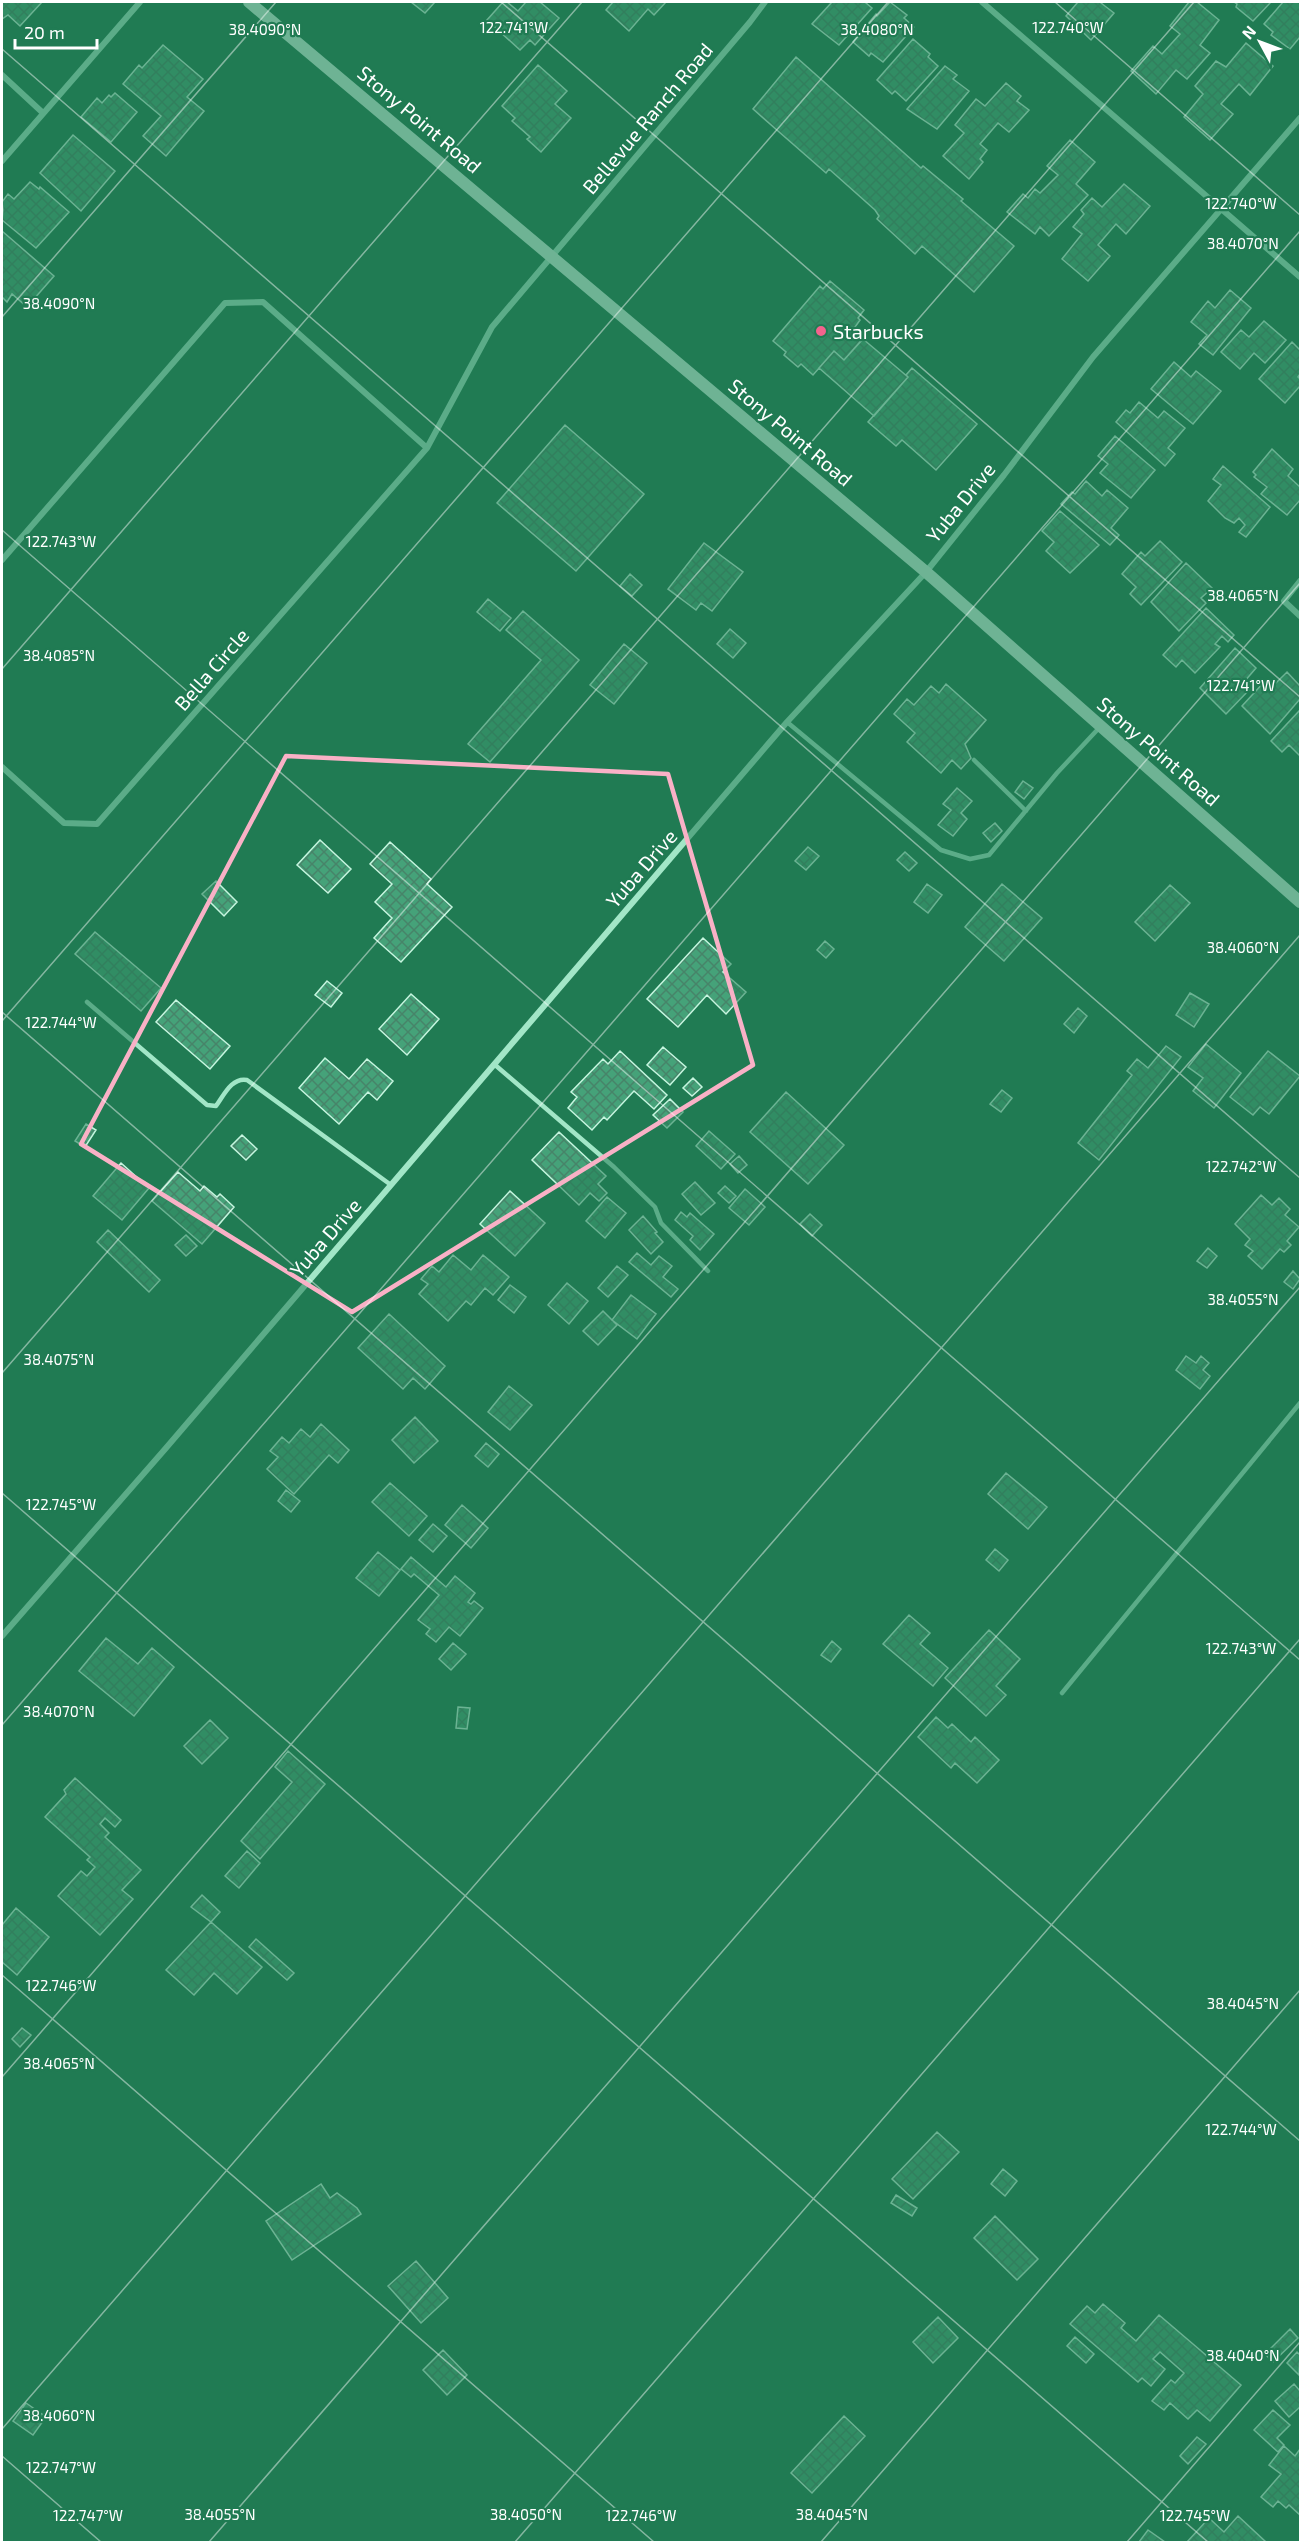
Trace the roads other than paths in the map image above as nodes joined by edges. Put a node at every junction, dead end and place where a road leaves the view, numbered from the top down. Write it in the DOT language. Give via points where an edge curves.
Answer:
graph roads {
  1 [pos="140,2"];
  2 [pos="249,2"];
  3 [pos="765,2"];
  4 [pos="982,2"];
  5 [pos="2,75"];
  6 [pos="43,113"];
  7 [pos="1300,118"];
  8 [pos="2,161"];
  9 [pos="1221,209"];
  10 [pos="552,255"];
  11 [pos="1300,278"];
  12 [pos="427,448"];
  13 [pos="2,560"];
  14 [pos="926,572"];
  15 [pos="1300,581"];
  16 [pos="1300,616"];
  17 [pos="788,722"];
  18 [pos="1101,726"];
  19 [pos="974,760"];
  20 [pos="2,767"];
  21 [pos="1026,811"];
  22 [pos="1300,902"];
  23 [pos="87,1002"];
  24 [pos="494,1064"];
  25 [pos="391,1185"];
  26 [pos="708,1271"];
  27 [pos="1300,1403"];
  28 [pos="2,1636"];
  29 [pos="1062,1693"];
  1 -- 6 [label="street"];
  2 -- 10 [label="main road, Stony Point Road"];
  3 -- 10 [label="street, Bellevue Ranch Road"];
  4 -- 9 [label="street"];
  5 -- 6 [label="street"];
  6 -- 8 [label="street"];
  7 -- 9 [label="street, Yuba Drive"];
  9 -- 11 [label="street"];
  9 -- 14 [label="street, Yuba Drive" via="1086,365"];
  10 -- 12 [label="street, Bella Circle" via="492,327"];
  10 -- 14 [label="main road, Stony Point Road"];
  12 -- 13 [label="street" via="263,302 225,303"];
  12 -- 20 [label="street, Bella Circle" via="97,824 64,823"];
  14 -- 17 [label="street, Yuba Drive"];
  14 -- 18 [label="main road, Stony Point Road"];
  15 -- 16 [label="street" via="1284,601"];
  17 -- 21 [label="lane" via="941,850 970,859 988,855"];
  17 -- 24 [label="street, Yuba Drive"];
  18 -- 21 [label="lane"];
  18 -- 22 [label="main road, Stony Point Road"];
  19 -- 21 [label="lane"];
  23 -- 25 [label="lane" via="207,1105 216,1106 233,1082 247,1080"];
  24 -- 25 [label="street, Yuba Drive"];
  24 -- 26 [label="lane" via="622,1174 655,1207 661,1223"];
  25 -- 28 [label="street, Yuba Drive"];
  27 -- 29 [label="lane"];
}
